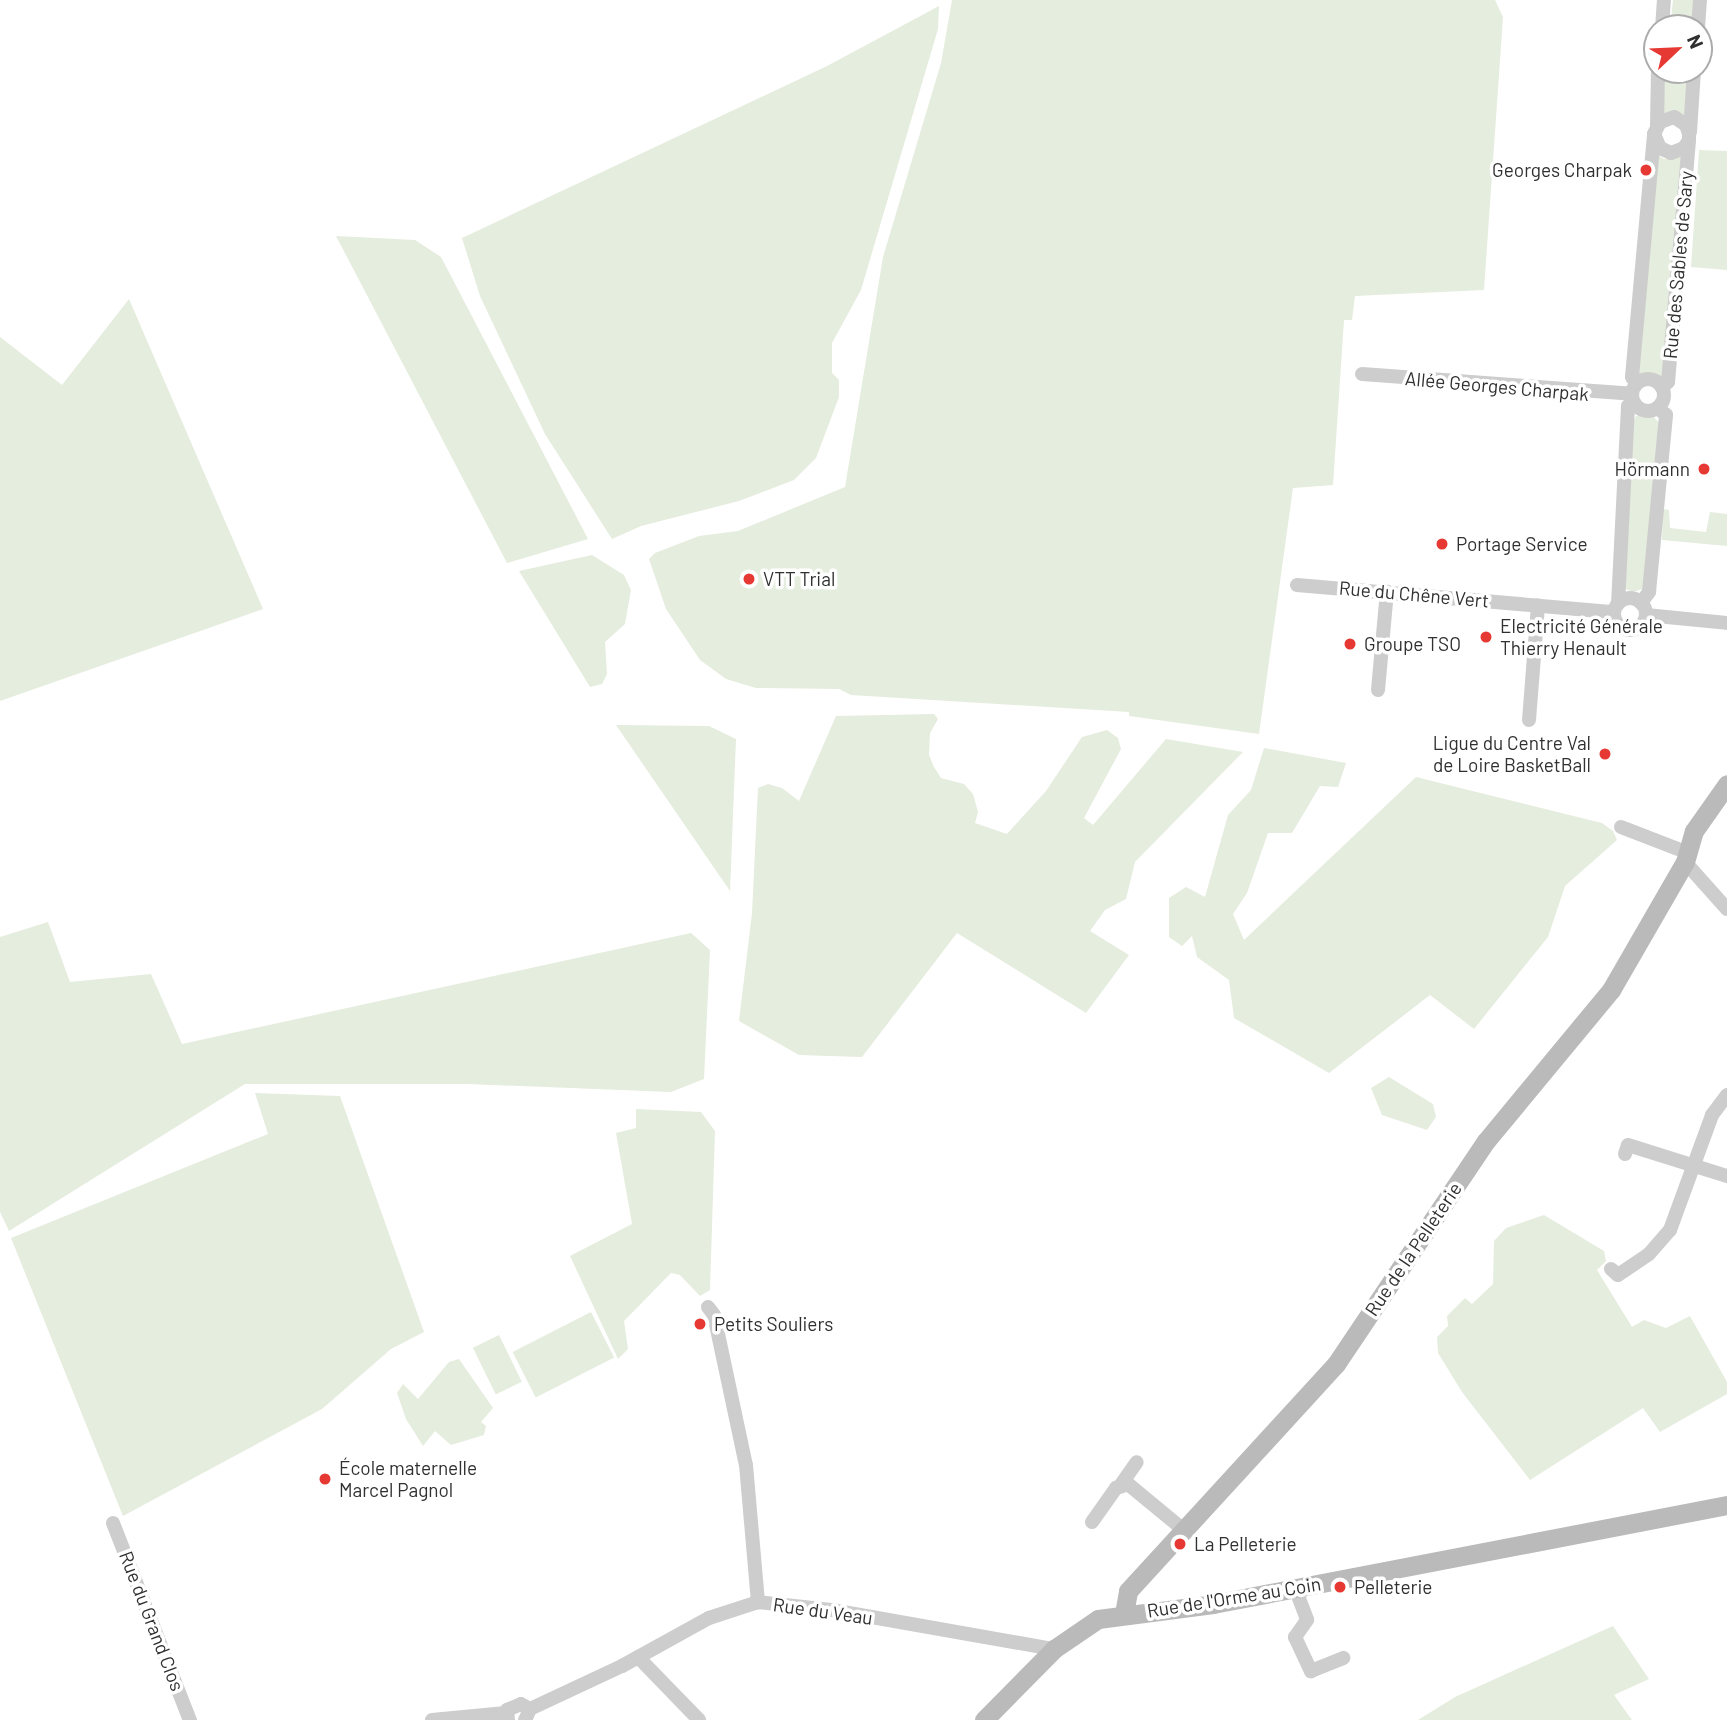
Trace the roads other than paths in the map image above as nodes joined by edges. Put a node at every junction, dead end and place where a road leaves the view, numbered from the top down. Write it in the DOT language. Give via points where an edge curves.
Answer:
graph roads {
  1 [pos="1658,84"];
  2 [pos="1694,84"];
  3 [pos="1656,130"];
  4 [pos="1689,137"];
  5 [pos="1362,374"];
  6 [pos="1662,387"];
  7 [pos="1634,394"];
  8 [pos="1658,408"];
  9 [pos="1297,585"];
  10 [pos="1387,591"];
  11 [pos="1538,606"];
  12 [pos="1616,608"];
  13 [pos="1643,609"];
  14 [pos="1727,623"];
  15 [pos="1378,690"];
  16 [pos="1529,720"];
  17 [pos="1727,784"];
  18 [pos="1621,827"];
  19 [pos="1682,859"];
  20 [pos="1727,909"];
  21 [pos="1727,1095"];
  22 [pos="1625,1154"];
  23 [pos="1694,1165"];
  24 [pos="1727,1177"];
  25 [pos="1611,1269"];
  26 [pos="708,1307"];
  27 [pos="1136,1462"];
  28 [pos="1120,1486"];
  29 [pos="1727,1504"];
  30 [pos="1092,1522"];
  31 [pos="113,1523"];
  32 [pos="1185,1531"];
  33 [pos="1295,1588"];
  34 [pos="758,1602"];
  35 [pos="1124,1614"];
  36 [pos="1054,1649"];
  37 [pos="638,1657"];
  38 [pos="1343,1658"];
  39 [pos="528,1715"];
  40 [pos="507,1717"];
  41 [pos="190,1720"];
  42 [pos="432,1720"];
  43 [pos="699,1720"];
  44 [pos="984,1720"];
  1 -- 3 [label="street, Rue des Sables de Sary"];
  2 -- 4 [label="street, Rue des Sables de Sary"];
  3 -- 4 [label="street" via="1674,117 1686,125"];
  3 -- 4 [label="street" via="1660,148 1671,153 1684,148"];
  3 -- 7 [label="street, Rue des Sables de Sary"];
  4 -- 6 [label="street, Rue des Sables de Sary" via="1668,382"];
  5 -- 7 [label="street, Allée Georges Charpak"];
  6 -- 7 [label="street" via="1653,379"];
  6 -- 8 [label="street" via="1664,398"];
  7 -- 8 [label="street" via="1646,411"];
  7 -- 12 [label="street, Rue des Sables de Sary" via="1628,406"];
  8 -- 13 [label="street" via="1666,415 1649,592"];
  9 -- 10 [label="street, Rue du Chêne Vert"];
  10 -- 11 [label="street, Rue du Chêne Vert"];
  10 -- 15 [label="street"];
  11 -- 12 [label="street, Rue du Chêne Vert"];
  11 -- 16 [label="street"];
  12 -- 13 [label="street" via="1631,598"];
  12 -- 13 [label="street" via="1619,626 1629,631 1636,629"];
  13 -- 14 [label="street"];
  17 -- 19 [label="main road, Rue de la Pelleterie" via="1688,819"];
  18 -- 19 [label="street"];
  19 -- 20 [label="street"];
  19 -- 32 [label="main road, Rue de la Pelleterie" via="1611,990 1486,1141 1336,1364"];
  21 -- 23 [label="street" via="1712,1115"];
  22 -- 23 [label="street" via="1628,1145"];
  23 -- 24 [label="street"];
  23 -- 25 [label="street" via="1661,1244 1618,1275"];
  26 -- 34 [label="street" via="715,1315 746,1465"];
  27 -- 28 [label="street"];
  28 -- 30 [label="street"];
  28 -- 32 [label="street" via="1133,1487"];
  29 -- 33 [label="main road, Rue de l'Orme au Coin"];
  31 -- 41 [label="street, Rue du Grand Clos"];
  32 -- 35 [label="main road, Rue de la Pelleterie" via="1128,1591"];
  33 -- 35 [label="main road, Rue de l'Orme au Coin"];
  33 -- 38 [label="street" via="1307,1620 1295,1637 1311,1671"];
  34 -- 36 [label="street, Rue du Veau"];
  34 -- 37 [label="street, Rue du Veau" via="709,1618"];
  35 -- 36 [label="main road, Rue de l'Orme au Coin" via="1089,1622"];
  36 -- 44 [label="main road, Rue de l'Orme au Coin"];
  37 -- 39 [label="street, Rue du Veau"];
  37 -- 43 [label="street"];
  39 -- 40 [label="street, Rue du Veau" via="521,1704"];
  40 -- 42 [label="street, Rue du Veau"];
}
